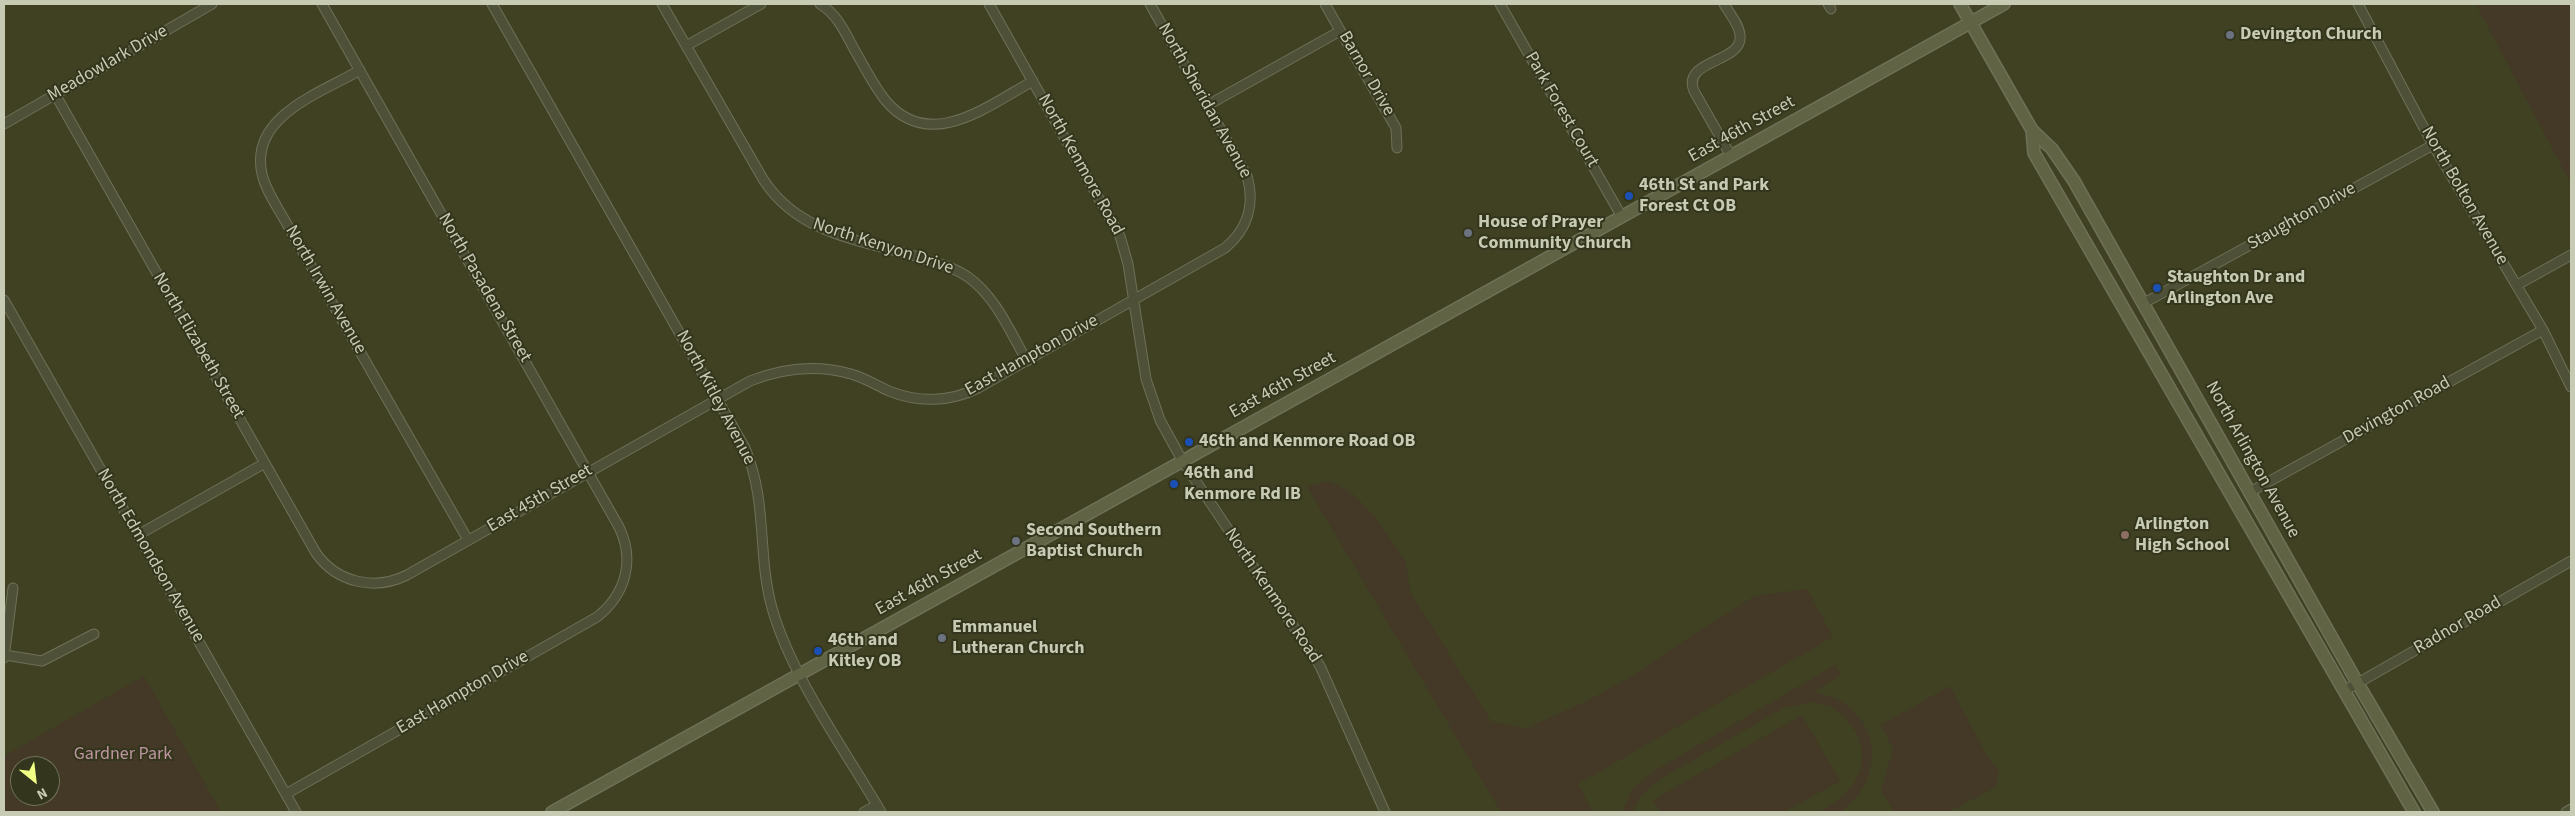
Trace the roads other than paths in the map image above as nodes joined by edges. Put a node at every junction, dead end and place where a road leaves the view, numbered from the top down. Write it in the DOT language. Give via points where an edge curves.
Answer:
graph roads {
  1 [pos="212,4"];
  2 [pos="322,4"];
  3 [pos="492,4"];
  4 [pos="662,4"];
  5 [pos="761,4"];
  6 [pos="820,4"];
  7 [pos="989,4"];
  8 [pos="1150,4"];
  9 [pos="1325,4"];
  10 [pos="1500,4"];
  11 [pos="1724,4"];
  12 [pos="1960,4"];
  13 [pos="2004,4"];
  14 [pos="2358,4"];
  15 [pos="1971,22"];
  16 [pos="1340,31"];
  17 [pos="686,46"];
  18 [pos="360,70"];
  19 [pos="1033,81"];
  20 [pos="55,94"];
  21 [pos="1208,105"];
  22 [pos="4,124"];
  23 [pos="2032,130"];
  24 [pos="2433,144"];
  25 [pos="1397,148"];
  26 [pos="1731,156"];
  27 [pos="1622,217"];
  28 [pos="1242,229"];
  29 [pos="2571,255"];
  30 [pos="2517,285"];
  31 [pos="4,300"];
  32 [pos="1134,300"];
  33 [pos="2144,303"];
  34 [pos="2543,330"];
  35 [pos="1027,361"];
  36 [pos="2571,387"];
  37 [pos="717,398"];
  38 [pos="1183,462"];
  39 [pos="265,463"];
  40 [pos="588,472"];
  41 [pos="2250,492"];
  42 [pos="138,535"];
  43 [pos="468,540"];
  44 [pos="2571,561"];
  45 [pos="625,577"];
  46 [pos="357,582"];
  47 [pos="13,588"];
  48 [pos="94,634"];
  49 [pos="4,657"];
  50 [pos="800,675"];
  51 [pos="2358,684"];
  52 [pos="2344,691"];
  53 [pos="286,794"];
  54 [pos="879,808"];
  55 [pos="2571,809"];
  56 [pos="296,812"];
  57 [pos="552,812"];
  58 [pos="864,812"];
  59 [pos="1385,812"];
  60 [pos="2414,812"];
  61 [pos="2433,812"];
  62 [pos="2566,812"];
  1 -- 20 [label="street, Meadowlark Drive"];
  2 -- 18 [label="street, North Pasadena Street"];
  3 -- 37 [label="street, North Kitley Avenue"];
  4 -- 17 [label="street, North Kenyon Drive"];
  5 -- 17 [label="street"];
  6 -- 19 [label="street" via="837,20 887,102 911,119 930,124 968,118"];
  7 -- 19 [label="street, North Kenmore Road"];
  8 -- 21 [label="street, North Sheridan Avenue"];
  9 -- 16 [label="street, Barnor Drive"];
  10 -- 27 [label="street, Park Forest Court"];
  11 -- 26 [label="street" via="1740,34 1739,45 1697,71 1692,82 1694,92"];
  12 -- 15 [label="main road, North Arlington Avenue"];
  13 -- 15 [label="main road, East 46th Street"];
  14 -- 24 [label="street, North Bolton Avenue"];
  15 -- 23 [label="main road, North Arlington Avenue"];
  15 -- 26 [label="main road, East 46th Street"];
  16 -- 21 [label="street"];
  16 -- 25 [label="street, Barnor Drive" via="1396,128"];
  17 -- 35 [label="street, North Kenyon Drive" via="763,179 788,210 827,231 960,272 993,302"];
  18 -- 40 [label="street, North Pasadena Street"];
  18 -- 43 [label="street, North Irwin Avenue" via="286,112 274,123 262,144 262,174 288,226"];
  19 -- 32 [label="street, North Kenmore Road" via="1116,226 1127,259"];
  20 -- 22 [label="street, Meadowlark Drive"];
  20 -- 39 [label="street, North Elizabeth Street"];
  21 -- 28 [label="street, North Sheridan Avenue" via="1250,184 1250,206"];
  23 -- 33 [label="main road, North Arlington Avenue" via="2052,149 2074,181"];
  23 -- 52 [label="main road, North Arlington Avenue" via="2034,153"];
  24 -- 30 [label="street, North Bolton Avenue"];
  24 -- 33 [label="street, Staughton Drive"];
  26 -- 27 [label="main road, East 46th Street"];
  27 -- 38 [label="main road, East 46th Street"];
  28 -- 32 [label="street, East Hampton Drive" via="1225,248"];
  29 -- 30 [label="street"];
  30 -- 34 [label="street, North Bolton Avenue"];
  31 -- 42 [label="street, North Edmondson Avenue"];
  32 -- 35 [label="street, East Hampton Drive"];
  32 -- 38 [label="street, North Kenmore Road" via="1151,398"];
  33 -- 41 [label="main road, North Arlington Avenue"];
  34 -- 36 [label="street, North Bolton Avenue"];
  34 -- 41 [label="street, Devington Road"];
  35 -- 37 [label="street, East Hampton Drive" via="974,390 941,399 912,398 853,374 806,368 772,373 741,384"];
  37 -- 40 [label="street, East 45th Street"];
  37 -- 50 [label="street, North Kitley Avenue" via="743,444 755,476 772,606"];
  38 -- 50 [label="main road, East 46th Street"];
  38 -- 59 [label="street, North Kenmore Road" via="1320,666"];
  39 -- 42 [label="street"];
  39 -- 46 [label="street, North Elizabeth Street" via="319,558 338,574"];
  40 -- 43 [label="street, East 45th Street"];
  40 -- 45 [label="street, North Pasadena Street" via="624,538 628,558"];
  41 -- 51 [label="main road, North Arlington Avenue"];
  42 -- 53 [label="street, North Edmondson Avenue"];
  43 -- 46 [label="street, East 45th Street" via="398,579 378,583"];
  44 -- 51 [label="street, Radnor Road"];
  45 -- 53 [label="street, East Hampton Drive" via="614,600 597,617"];
  47 -- 49 [label="street"];
  48 -- 49 [label="street" via="42,661"];
  50 -- 54 [label="street, North Kitley Avenue"];
  50 -- 57 [label="main road, East 46th Street"];
  51 -- 52 [label="street, Radnor Road"];
  51 -- 61 [label="main road, North Arlington Avenue"];
  52 -- 60 [label="main road, North Arlington Avenue"];
  53 -- 56 [label="street, North Edmondson Avenue"];
  54 -- 58 [label="street"];
  55 -- 62 [label="street"];
}
